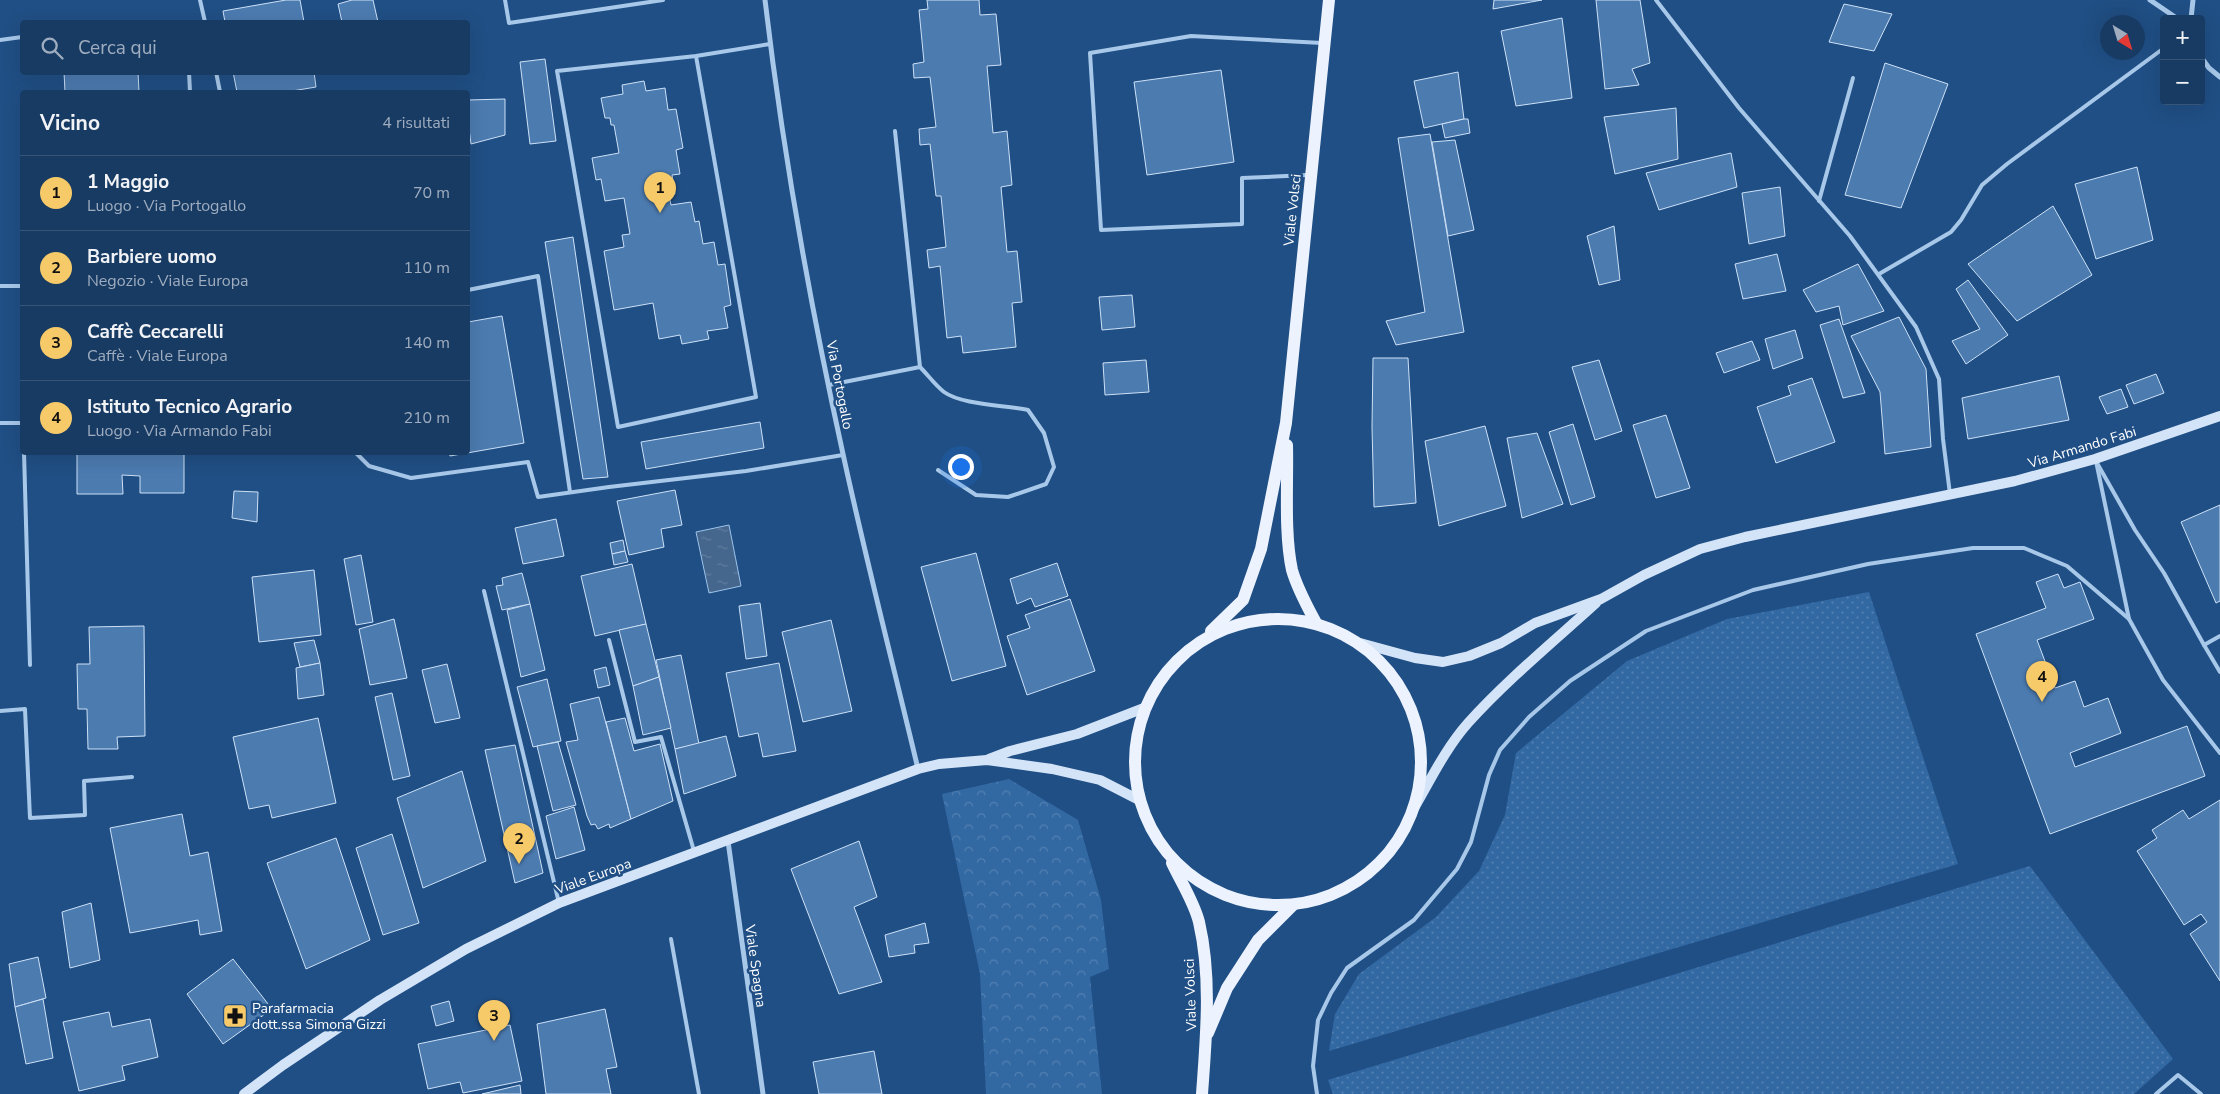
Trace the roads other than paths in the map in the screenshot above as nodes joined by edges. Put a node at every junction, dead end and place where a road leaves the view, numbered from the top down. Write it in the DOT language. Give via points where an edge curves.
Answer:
graph roads {
  1 [pos="200,0"];
  2 [pos="504,0"];
  3 [pos="664,0"];
  4 [pos="765,0"];
  5 [pos="1329,0"];
  6 [pos="1656,0"];
  7 [pos="2150,0"];
  8 [pos="2193,0"];
  9 [pos="2172,15"];
  10 [pos="2191,15"];
  11 [pos="205,20"];
  12 [pos="20,37"];
  13 [pos="0,40"];
  14 [pos="1324,43"];
  15 [pos="770,44"];
  16 [pos="2160,51"];
  17 [pos="696,56"];
  18 [pos="2203,60"];
  19 [pos="189,75"];
  20 [pos="217,75"];
  21 [pos="2220,77"];
  22 [pos="1853,78"];
  23 [pos="190,90"];
  24 [pos="220,90"];
  25 [pos="895,131"];
  26 [pos="1311,175"];
  27 [pos="1819,201"];
  28 [pos="1879,274"];
  29 [pos="0,286"];
  30 [pos="20,286"];
  31 [pos="470,290"];
  32 [pos="920,367"];
  33 [pos="829,385"];
  34 [pos="2220,416"];
  35 [pos="0,423"];
  36 [pos="20,423"];
  37 [pos="1286,423"];
  38 [pos="24,455"];
  39 [pos="358,455"];
  40 [pos="843,455"];
  41 [pos="2095,459"];
  42 [pos="938,470"];
  43 [pos="570,492"];
  44 [pos="1950,494"];
  45 [pos="484,591"];
  46 [pos="1601,599"];
  47 [pos="2129,619"];
  48 [pos="1316,623"];
  49 [pos="2220,636"];
  50 [pos="609,640"];
  51 [pos="1360,643"];
  52 [pos="2204,645"];
  53 [pos="1185,652"];
  54 [pos="30,665"];
  55 [pos="2220,672"];
  56 [pos="1144,708"];
  57 [pos="0,711"];
  58 [pos="2220,754"];
  59 [pos="987,760"];
  60 [pos="918,769"];
  61 [pos="132,777"];
  62 [pos="1139,800"];
  63 [pos="1413,810"];
  64 [pos="728,841"];
  65 [pos="694,854"];
  66 [pos="1170,858"];
  67 [pos="559,903"];
  68 [pos="1293,905"];
  69 [pos="671,939"];
  70 [pos="1206,1038"];
  71 [pos="244,1094"];
  72 [pos="699,1094"];
  73 [pos="763,1094"];
  74 [pos="1202,1094"];
  75 [pos="1317,1094"];
  76 [pos="2156,1094"];
  77 [pos="2202,1094"];
  1 -- 11 [label="lane"];
  2 -- 3 [label="lane" via="509,23"];
  4 -- 15 [label="street, Via Portogallo"];
  5 -- 14 [label="main road, Viale Volsci"];
  6 -- 27 [label="lane" via="1709,70"];
  7 -- 9 [label="street"];
  8 -- 10 [label="street"];
  12 -- 13 [label="lane"];
  14 -- 26 [label="main road, Viale Volsci"];
  14 -- 26 [label="lane" via="1191,36 1090,53 1101,230 1242,224 1242,178"];
  15 -- 17 [label="lane"];
  15 -- 33 [label="street, Via Portogallo" via="800,236"];
  16 -- 28 [label="lane" via="1982,185 1951,232"];
  17 -- 17 [label="lane" via="756,397 618,427 557,71"];
  18 -- 21 [label="street"];
  19 -- 23 [label="lane"];
  20 -- 24 [label="lane"];
  22 -- 27 [label="lane"];
  25 -- 32 [label="lane"];
  26 -- 37 [label="main road, Viale Volsci"];
  27 -- 28 [label="lane"];
  28 -- 44 [label="lane" via="1916,327 1939,380"];
  29 -- 30 [label="lane"];
  31 -- 43 [label="lane" via="538,276"];
  32 -- 33 [label="lane"];
  32 -- 42 [label="lane" via="945,393 974,403 1028,410 1044,432 1054,467 1046,484 1008,497 976,495"];
  33 -- 40 [label="street, Via Portogallo"];
  34 -- 41 [label="street, Via Armando Fabi"];
  35 -- 36 [label="lane"];
  37 -- 48 [label="main road, Viale Volsci" via="1292,570"];
  37 -- 53 [label="main road, Viale Volsci" via="1262,549 1243,600"];
  38 -- 54 [label="lane"];
  39 -- 43 [label="lane" via="369,466 411,478 528,462 538,498"];
  40 -- 43 [label="lane" via="746,471"];
  40 -- 60 [label="street, Via Portogallo"];
  41 -- 44 [label="street, Via Armando Fabi" via="2015,481"];
  41 -- 47 [label="lane"];
  41 -- 52 [label="lane"];
  44 -- 46 [label="street, Via Armando Fabi" via="1700,549"];
  45 -- 67 [label="lane"];
  46 -- 51 [label="street" via="1535,623 1469,656 1443,662"];
  46 -- 63 [label="street" via="1467,724"];
  47 -- 58 [label="lane" via="2163,680"];
  47 -- 75 [label="lane" via="2067,566 2024,548 1972,548 1868,564 1753,590 1646,631 1570,682 1529,717 1500,750 1471,842 1457,869 1414,920 1347,968 1330,993 1318,1020 1313,1066"];
  48 -- 51 [label="main road, Viale Volsci"];
  48 -- 53 [label="main road, Viale Volsci" via="1282,618 1247,621 1214,633"];
  49 -- 52 [label="lane"];
  50 -- 65 [label="lane" via="635,742 661,737"];
  51 -- 63 [label="main road, Viale Volsci" via="1393,676 1415,718 1421,749 1420,780"];
  52 -- 55 [label="lane"];
  53 -- 56 [label="main road, Viale Volsci" via="1161,678"];
  56 -- 59 [label="street" via="1078,734"];
  56 -- 62 [label="main road, Viale Volsci" via="1135,738 1134,769"];
  57 -- 61 [label="lane" via="25,709 30,818 85,815 84,781"];
  59 -- 60 [label="street, Viale Europa"];
  59 -- 62 [label="street" via="1052,768 1100,780"];
  60 -- 64 [label="street, Viale Europa"];
  62 -- 66 [label="main road, Viale Volsci" via="1151,831"];
  63 -- 68 [label="main road, Viale Volsci" via="1394,846 1366,874 1332,895"];
  64 -- 65 [label="street, Viale Europa"];
  64 -- 73 [label="street, Viale Spagna"];
  65 -- 67 [label="street, Viale Europa"];
  66 -- 68 [label="main road, Viale Volsci" via="1196,880 1226,896 1259,904"];
  66 -- 70 [label="main road, Viale Volsci" via="1198,921 1206,964"];
  67 -- 71 [label="street, Viale Europa" via="466,949 380,1000"];
  68 -- 70 [label="main road, Viale Volsci" via="1258,940 1227,988"];
  69 -- 72 [label="lane"];
  70 -- 74 [label="main road"];
  76 -- 77 [label="lane" via="2178,1075"];
}
